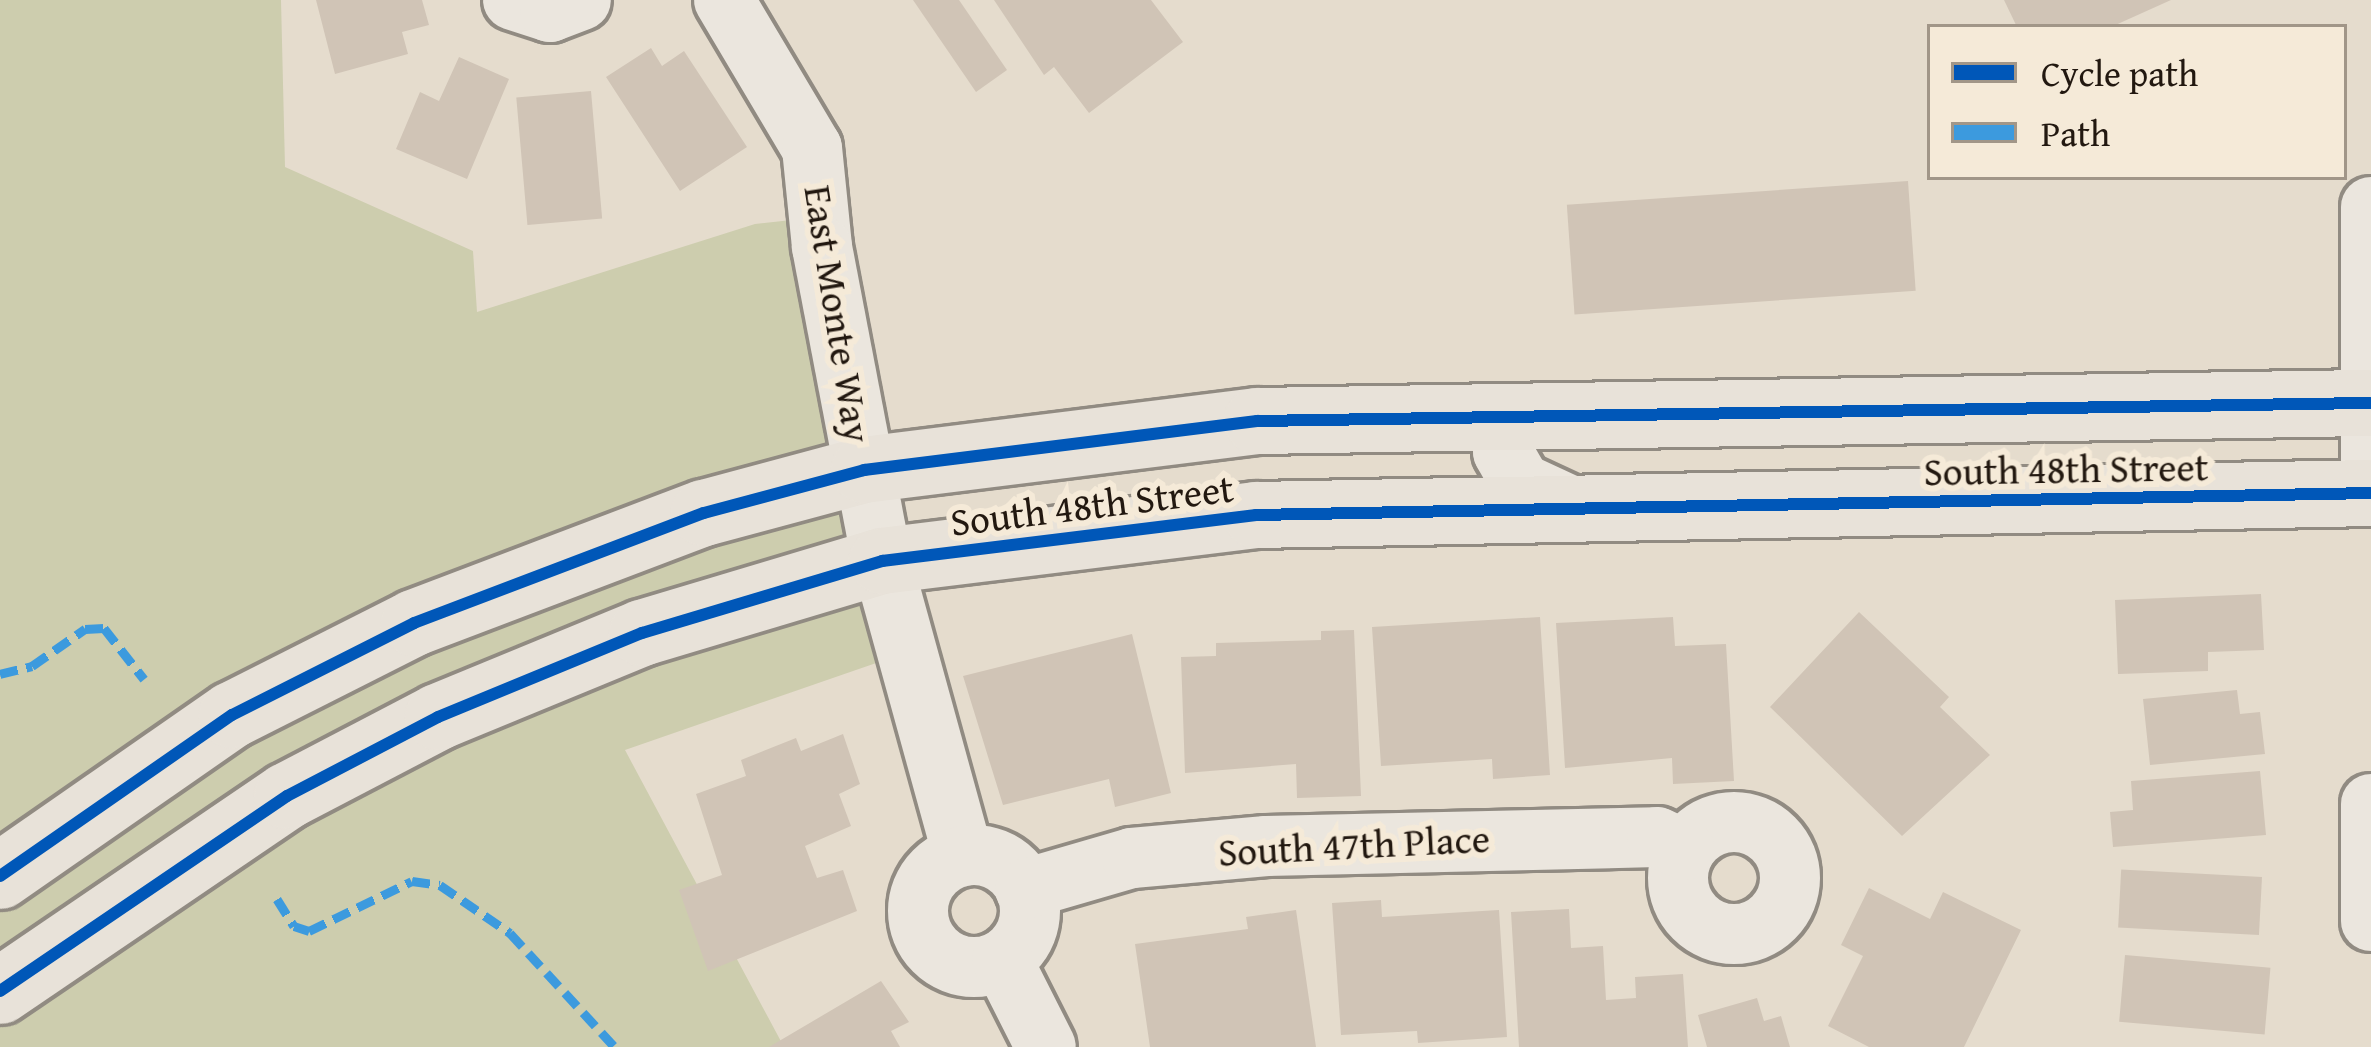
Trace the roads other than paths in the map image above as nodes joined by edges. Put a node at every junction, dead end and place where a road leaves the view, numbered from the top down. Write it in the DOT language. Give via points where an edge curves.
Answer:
graph roads {
  1 [pos="512,0"];
  2 [pos="581,0"];
  3 [pos="724,0"];
  4 [pos="2371,207"];
  5 [pos="2369,403"];
  6 [pos="1500,415"];
  7 [pos="864,470"];
  8 [pos="2371,493"];
  9 [pos="1576,508"];
  10 [pos="882,561"];
  11 [pos="2371,804"];
  12 [pos="1685,850"];
  13 [pos="963,856"];
  14 [pos="2370,874"];
  15 [pos="0,876"];
  16 [pos="1025,889"];
  17 [pos="2371,921"];
  18 [pos="1002,960"];
  19 [pos="0,991"];
  20 [pos="1046,1047"];
  1 -- 2 [label="street" via="550,12"];
  3 -- 7 [label="street, East Monte Way" via="812,148"];
  4 -- 5 [label="street"];
  5 -- 6 [label="main road, South 48th Street"];
  5 -- 8 [label="street"];
  6 -- 7 [label="main road, South 48th Street" via="1257,421"];
  6 -- 9 [label="street" via="1503,452 1521,483"];
  7 -- 10 [label="street, East Monte Way"];
  7 -- 15 [label="main road, South 48th Street" via="594,550 414,623 232,715"];
  8 -- 9 [label="main road, South 48th Street"];
  9 -- 10 [label="main road, South 48th Street" via="1256,515"];
  10 -- 13 [label="street, East Monte Way"];
  10 -- 19 [label="main road, South 48th Street" via="643,633 439,717 287,796"];
  11 -- 14 [label="street"];
  12 -- 16 [label="street, South 47th Place" via="1657,838 1266,846 1132,858"];
  13 -- 16 [label="street" via="1000,861"];
  13 -- 18 [label="street" via="922,887 924,939 968,968"];
  14 -- 17 [label="street"];
  16 -- 18 [label="street" via="1030,921"];
  18 -- 20 [label="street"];
}
